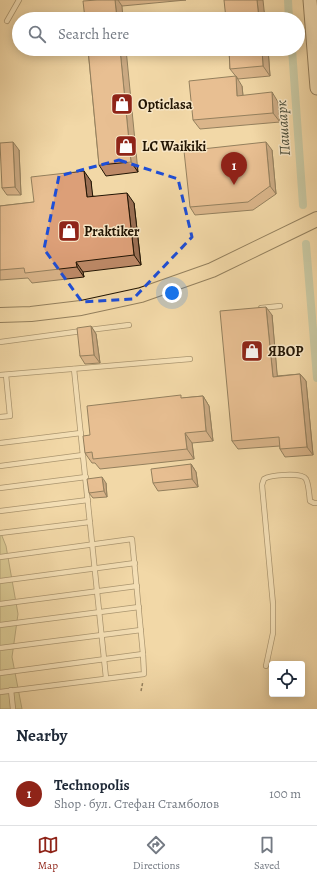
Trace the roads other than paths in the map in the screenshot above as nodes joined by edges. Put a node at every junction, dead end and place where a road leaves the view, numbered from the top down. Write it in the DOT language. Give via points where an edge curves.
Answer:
graph roads {
  1 [pos="19,0"];
  2 [pos="310,0"];
  3 [pos="13,12"];
  4 [pos="12,13"];
  5 [pos="8,21"];
  6 [pos="317,88"];
  7 [pos="317,219"];
  8 [pos="280,306"];
  9 [pos="257,308"];
  10 [pos="0,315"];
  11 [pos="129,324"];
  12 [pos="0,342"];
  13 [pos="190,359"];
  14 [pos="74,369"];
  15 [pos="0,375"];
  16 [pos="6,375"];
  17 [pos="0,417"];
  18 [pos="81,433"];
  19 [pos="0,443"];
  20 [pos="83,455"];
  21 [pos="0,466"];
  22 [pos="86,477"];
  23 [pos="0,488"];
  24 [pos="88,500"];
  25 [pos="317,503"];
  26 [pos="0,511"];
  27 [pos="90,522"];
  28 [pos="0,533"];
  29 [pos="92,545"];
  30 [pos="0,557"];
  31 [pos="134,563"];
  32 [pos="95,569"];
  33 [pos="0,580"];
  34 [pos="137,586"];
  35 [pos="97,591"];
  36 [pos="0,604"];
  37 [pos="139,607"];
  38 [pos="99,612"];
  39 [pos="0,625"];
  40 [pos="141,630"];
  41 [pos="102,636"];
  42 [pos="0,648"];
  43 [pos="143,654"];
  44 [pos="104,660"];
  45 [pos="266,666"];
  46 [pos="0,672"];
  47 [pos="106,678"];
  48 [pos="11,690"];
  49 [pos="0,692"];
  50 [pos="13,709"];
  1 -- 3 [label="lane"];
  2 -- 6 [label="street"];
  4 -- 5 [label="lane"];
  7 -- 10 [label="main road" via="212,270 141,295 81,308"];
  8 -- 9 [label="lane"];
  11 -- 12 [label="lane"];
  13 -- 14 [label="lane"];
  14 -- 16 [label="lane"];
  14 -- 18 [label="lane"];
  15 -- 16 [label="lane"];
  16 -- 17 [label="lane" via="10,416"];
  18 -- 19 [label="lane"];
  18 -- 20 [label="lane"];
  20 -- 21 [label="lane"];
  20 -- 22 [label="lane"];
  22 -- 23 [label="lane"];
  22 -- 24 [label="lane"];
  24 -- 26 [label="lane"];
  24 -- 27 [label="lane"];
  25 -- 45 [label="lane" via="310,501 306,479 303,476 288,475 264,479 262,485 273,604 273,633"];
  27 -- 28 [label="lane"];
  27 -- 29 [label="lane"];
  29 -- 30 [label="lane"];
  29 -- 31 [label="lane" via="132,539"];
  29 -- 32 [label="lane"];
  31 -- 32 [label="lane"];
  31 -- 34 [label="lane"];
  32 -- 33 [label="lane"];
  32 -- 35 [label="lane"];
  34 -- 35 [label="lane"];
  34 -- 37 [label="lane"];
  35 -- 36 [label="lane"];
  35 -- 38 [label="lane"];
  37 -- 38 [label="lane"];
  37 -- 40 [label="lane"];
  38 -- 39 [label="lane"];
  38 -- 41 [label="lane"];
  40 -- 41 [label="lane"];
  40 -- 43 [label="lane"];
  41 -- 42 [label="lane"];
  41 -- 44 [label="lane"];
  43 -- 44 [label="lane"];
  43 -- 47 [label="lane" via="144,674"];
  44 -- 46 [label="lane"];
  44 -- 47 [label="lane"];
  47 -- 48 [label="lane"];
  48 -- 49 [label="lane"];
  48 -- 50 [label="lane"];
}
